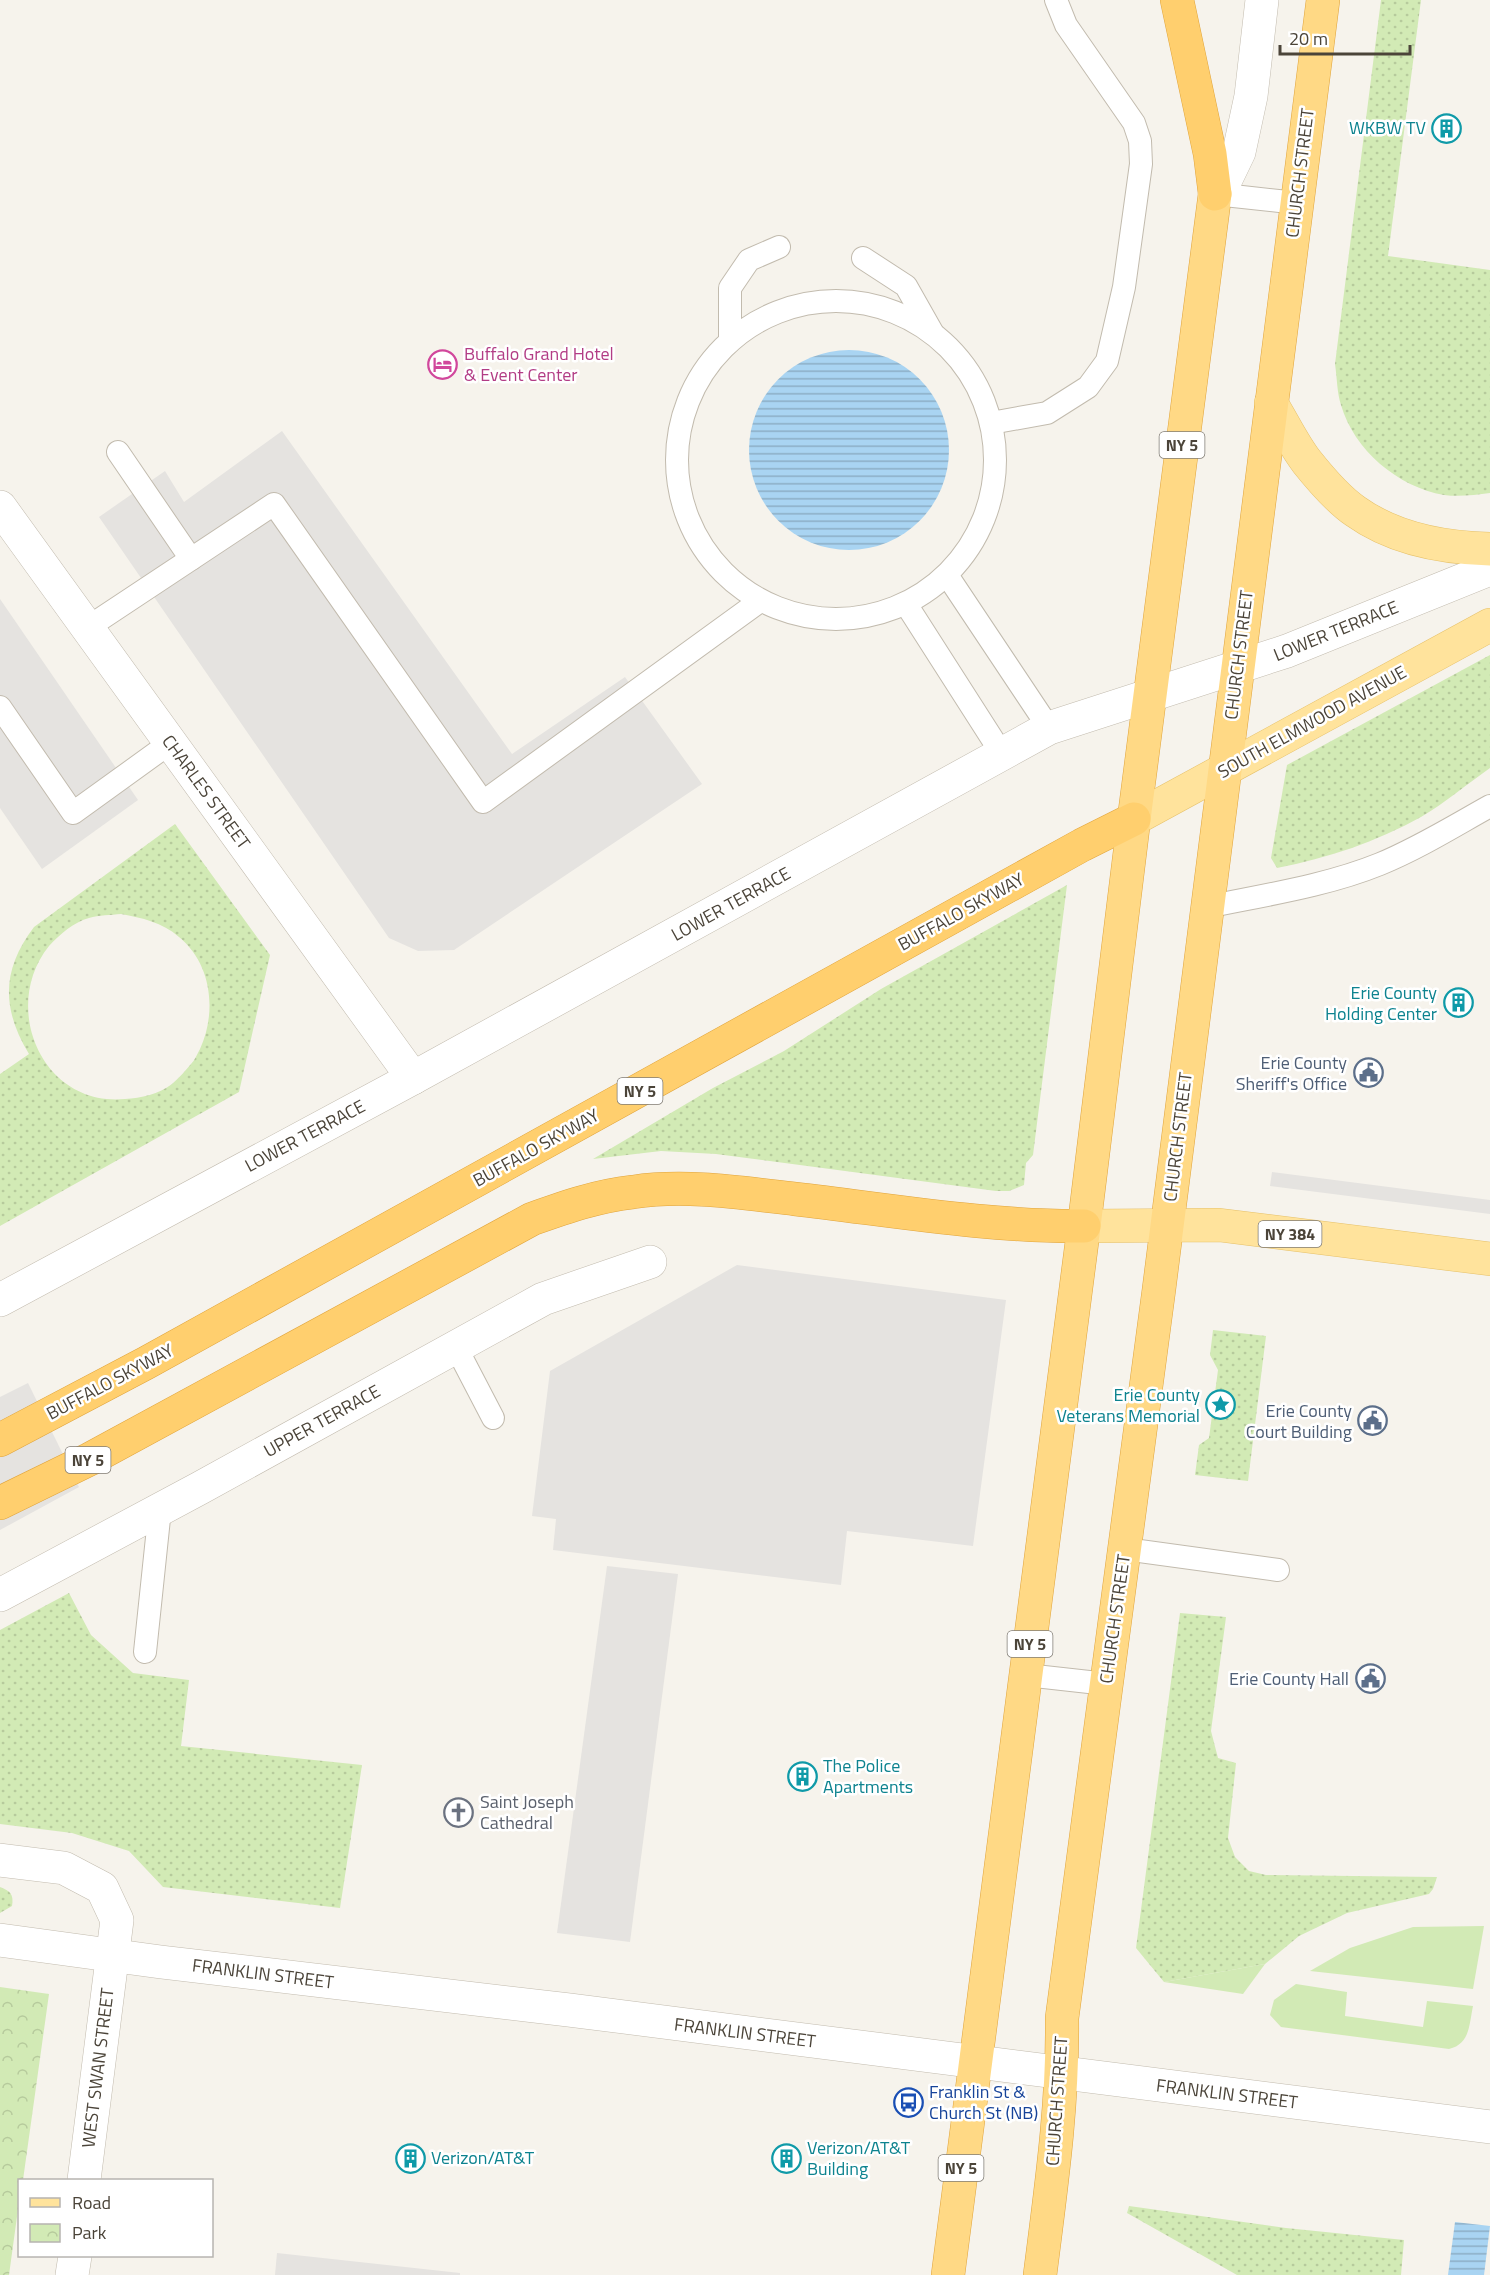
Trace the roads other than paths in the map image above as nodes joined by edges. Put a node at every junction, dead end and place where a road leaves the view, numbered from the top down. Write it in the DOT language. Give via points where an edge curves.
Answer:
graph roads {
  1 [pos="1056,0"];
  2 [pos="1177,0"];
  3 [pos="1262,0"];
  4 [pos="1323,0"];
  5 [pos="1215,194"];
  6 [pos="1297,203"];
  7 [pos="778,247"];
  8 [pos="863,258"];
  9 [pos="932,332"];
  10 [pos="730,339"];
  11 [pos="1271,403"];
  12 [pos="991,423"];
  13 [pos="118,452"];
  14 [pos="0,507"];
  15 [pos="1490,549"];
  16 [pos="191,559"];
  17 [pos="1490,569"];
  18 [pos="947,575"];
  19 [pos="760,601"];
  20 [pos="906,604"];
  21 [pos="1490,625"];
  22 [pos="87,628"];
  23 [pos="1236,669"];
  24 [pos="1150,696"];
  25 [pos="0,707"];
  26 [pos="1049,729"];
  27 [pos="170,743"];
  28 [pos="1002,754"];
  29 [pos="1225,770"];
  30 [pos="1490,806"];
  31 [pos="1134,819"];
  32 [pos="1207,907"];
  33 [pos="413,1078"];
  34 [pos="1084,1226"];
  35 [pos="1167,1226"];
  36 [pos="1490,1259"];
  37 [pos="650,1262"];
  38 [pos="0,1300"];
  39 [pos="456,1347"];
  40 [pos="493,1418"];
  41 [pos="0,1440"];
  42 [pos="0,1503"];
  43 [pos="160,1509"];
  44 [pos="1125,1549"];
  45 [pos="1278,1570"];
  46 [pos="0,1595"];
  47 [pos="145,1652"];
  48 [pos="1026,1674"];
  49 [pos="1107,1684"];
  50 [pos="0,1860"];
  51 [pos="0,1940"];
  52 [pos="112,1956"];
  53 [pos="977,2062"];
  54 [pos="1063,2073"];
  55 [pos="1490,2127"];
  56 [pos="84,2179"];
  57 [pos="75,2257"];
  58 [pos="72,2275"];
  59 [pos="948,2275"];
  60 [pos="1040,2275"];
  1 -- 12 [label="lane" via="1066,25 1134,123 1140,141 1141,164 1124,287 1107,361 1088,387 1047,413"];
  2 -- 5 [label="highway"];
  3 -- 5 [label="street" via="1251,96 1239,152"];
  4 -- 6 [label="highway, CHURCH STREET"];
  5 -- 6 [label="lane"];
  5 -- 24 [label="highway, NY 5"];
  6 -- 11 [label="highway, CHURCH STREET"];
  7 -- 10 [label="lane" via="749,260 730,288"];
  8 -- 9 [label="lane" via="906,286"];
  9 -- 10 [label="lane" via="884,307 830,299 776,311"];
  9 -- 12 [label="lane" via="970,372"];
  10 -- 19 [label="lane" via="695,382 678,430 677,481 692,529 720,570"];
  11 -- 15 [label="main road" via="1307,461 1353,510 1420,542"];
  11 -- 23 [label="highway, CHURCH STREET"];
  12 -- 18 [label="lane" via="995,478 980,531"];
  13 -- 16 [label="lane"];
  14 -- 22 [label="street, CHARLES STREET"];
  16 -- 19 [label="lane" via="274,504 483,802"];
  16 -- 22 [label="lane"];
  17 -- 23 [label="street, LOWER TERRACE"];
  18 -- 20 [label="lane"];
  18 -- 26 [label="lane"];
  19 -- 20 [label="lane" via="808,618 848,619"];
  20 -- 28 [label="lane"];
  21 -- 29 [label="main road, SOUTH ELMWOOD AVENUE / NY 5"];
  22 -- 27 [label="street, CHARLES STREET"];
  23 -- 24 [label="street, LOWER TERRACE"];
  23 -- 29 [label="highway, CHURCH STREET"];
  24 -- 26 [label="street, LOWER TERRACE"];
  24 -- 31 [label="highway, NY 5"];
  25 -- 27 [label="lane" via="73,813"];
  26 -- 28 [label="street, LOWER TERRACE"];
  27 -- 33 [label="street, CHARLES STREET"];
  28 -- 33 [label="street, LOWER TERRACE"];
  29 -- 31 [label="main road, SOUTH ELMWOOD AVENUE / NY 5"];
  29 -- 32 [label="highway, CHURCH STREET"];
  30 -- 32 [label="lane" via="1379,864 1328,880"];
  31 -- 34 [label="highway, NY 5"];
  31 -- 41 [label="highway, BUFFALO SKYWAY / NY 5"];
  32 -- 35 [label="highway, CHURCH STREET"];
  33 -- 38 [label="street, LOWER TERRACE"];
  34 -- 35 [label="main road, NY 384"];
  34 -- 42 [label="highway, NY 5" via="1034,1227 683,1188 585,1200 532,1219 90,1459"];
  34 -- 48 [label="highway, NY 5"];
  35 -- 36 [label="main road, NY 384" via="1219,1225"];
  35 -- 44 [label="highway, CHURCH STREET"];
  37 -- 39 [label="street, UPPER TERRACE" via="543,1299"];
  39 -- 40 [label="lane"];
  39 -- 43 [label="street, UPPER TERRACE"];
  43 -- 46 [label="street, UPPER TERRACE"];
  43 -- 47 [label="lane"];
  44 -- 45 [label="lane"];
  44 -- 49 [label="highway, CHURCH STREET"];
  48 -- 49 [label="lane"];
  48 -- 53 [label="highway, NY 5"];
  49 -- 54 [label="highway, CHURCH STREET" via="1062,2018"];
  50 -- 52 [label="street, WEST SWAN STREET" via="64,1868 102,1888 117,1920"];
  51 -- 52 [label="street, FRANKLIN STREET"];
  52 -- 53 [label="street, FRANKLIN STREET"];
  52 -- 56 [label="street, WEST SWAN STREET"];
  53 -- 54 [label="street, FRANKLIN STREET"];
  53 -- 59 [label="highway, NY 5"];
  54 -- 55 [label="street, FRANKLIN STREET"];
  54 -- 60 [label="highway, CHURCH STREET"];
  57 -- 58 [label="street"];
}
